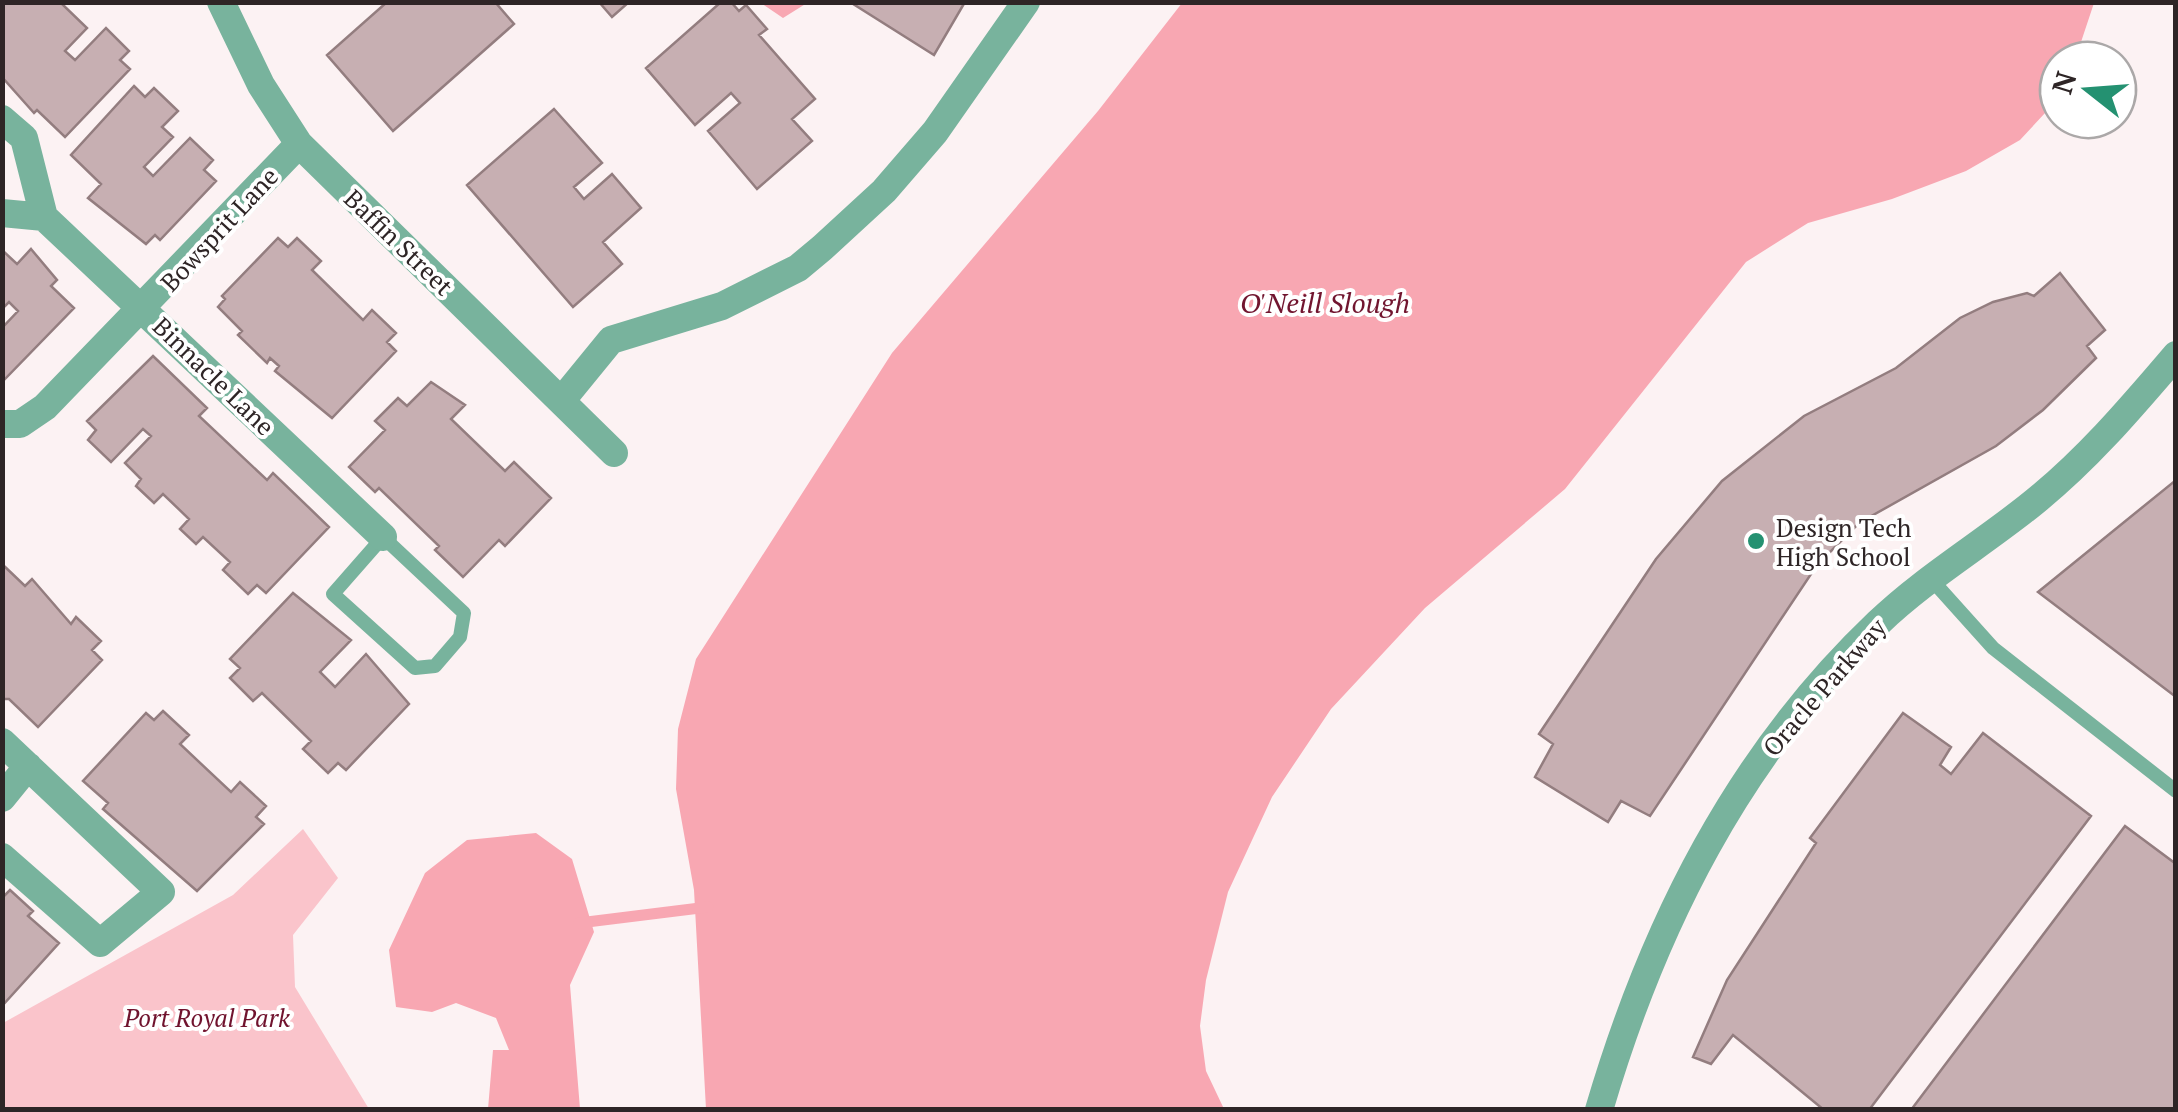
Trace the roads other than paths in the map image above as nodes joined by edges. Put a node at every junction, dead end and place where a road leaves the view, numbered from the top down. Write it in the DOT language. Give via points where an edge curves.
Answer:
graph roads {
  1 [pos="221,2"];
  2 [pos="1026,2"];
  3 [pos="2,119"];
  4 [pos="299,144"];
  5 [pos="2,213"];
  6 [pos="44,217"];
  7 [pos="144,309"];
  8 [pos="2176,356"];
  9 [pos="562,400"];
  10 [pos="2,424"];
  11 [pos="614,453"];
  12 [pos="382,537"];
  13 [pos="1931,579"];
  14 [pos="2,742"];
  15 [pos="28,766"];
  16 [pos="2176,790"];
  17 [pos="2,798"];
  18 [pos="2,857"];
  19 [pos="1598,1110"];
  1 -- 4 [label="street, Baffin Street"];
  2 -- 9 [label="street" via="935,132 822,248 798,268 722,306 611,340"];
  3 -- 6 [label="street" via="24,138"];
  4 -- 7 [label="street, Bowsprit Lane"];
  4 -- 9 [label="street, Baffin Street"];
  5 -- 6 [label="street"];
  6 -- 7 [label="street, Binnacle Lane"];
  7 -- 10 [label="street, Bowsprit Lane" via="45,407 20,424"];
  7 -- 12 [label="street, Binnacle Lane"];
  8 -- 13 [label="street, Oracle Parkway" via="2095,447 2031,505"];
  9 -- 11 [label="street, Baffin Street"];
  12 -- 12 [label="lane" via="333,594 415,668 434,666 460,637 464,613"];
  13 -- 16 [label="lane" via="1993,648"];
  13 -- 19 [label="street, Oracle Parkway" via="1834,667 1735,795 1670,916"];
  14 -- 15 [label="street"];
  15 -- 17 [label="street"];
  15 -- 18 [label="street" via="162,892 100,943"];
}
